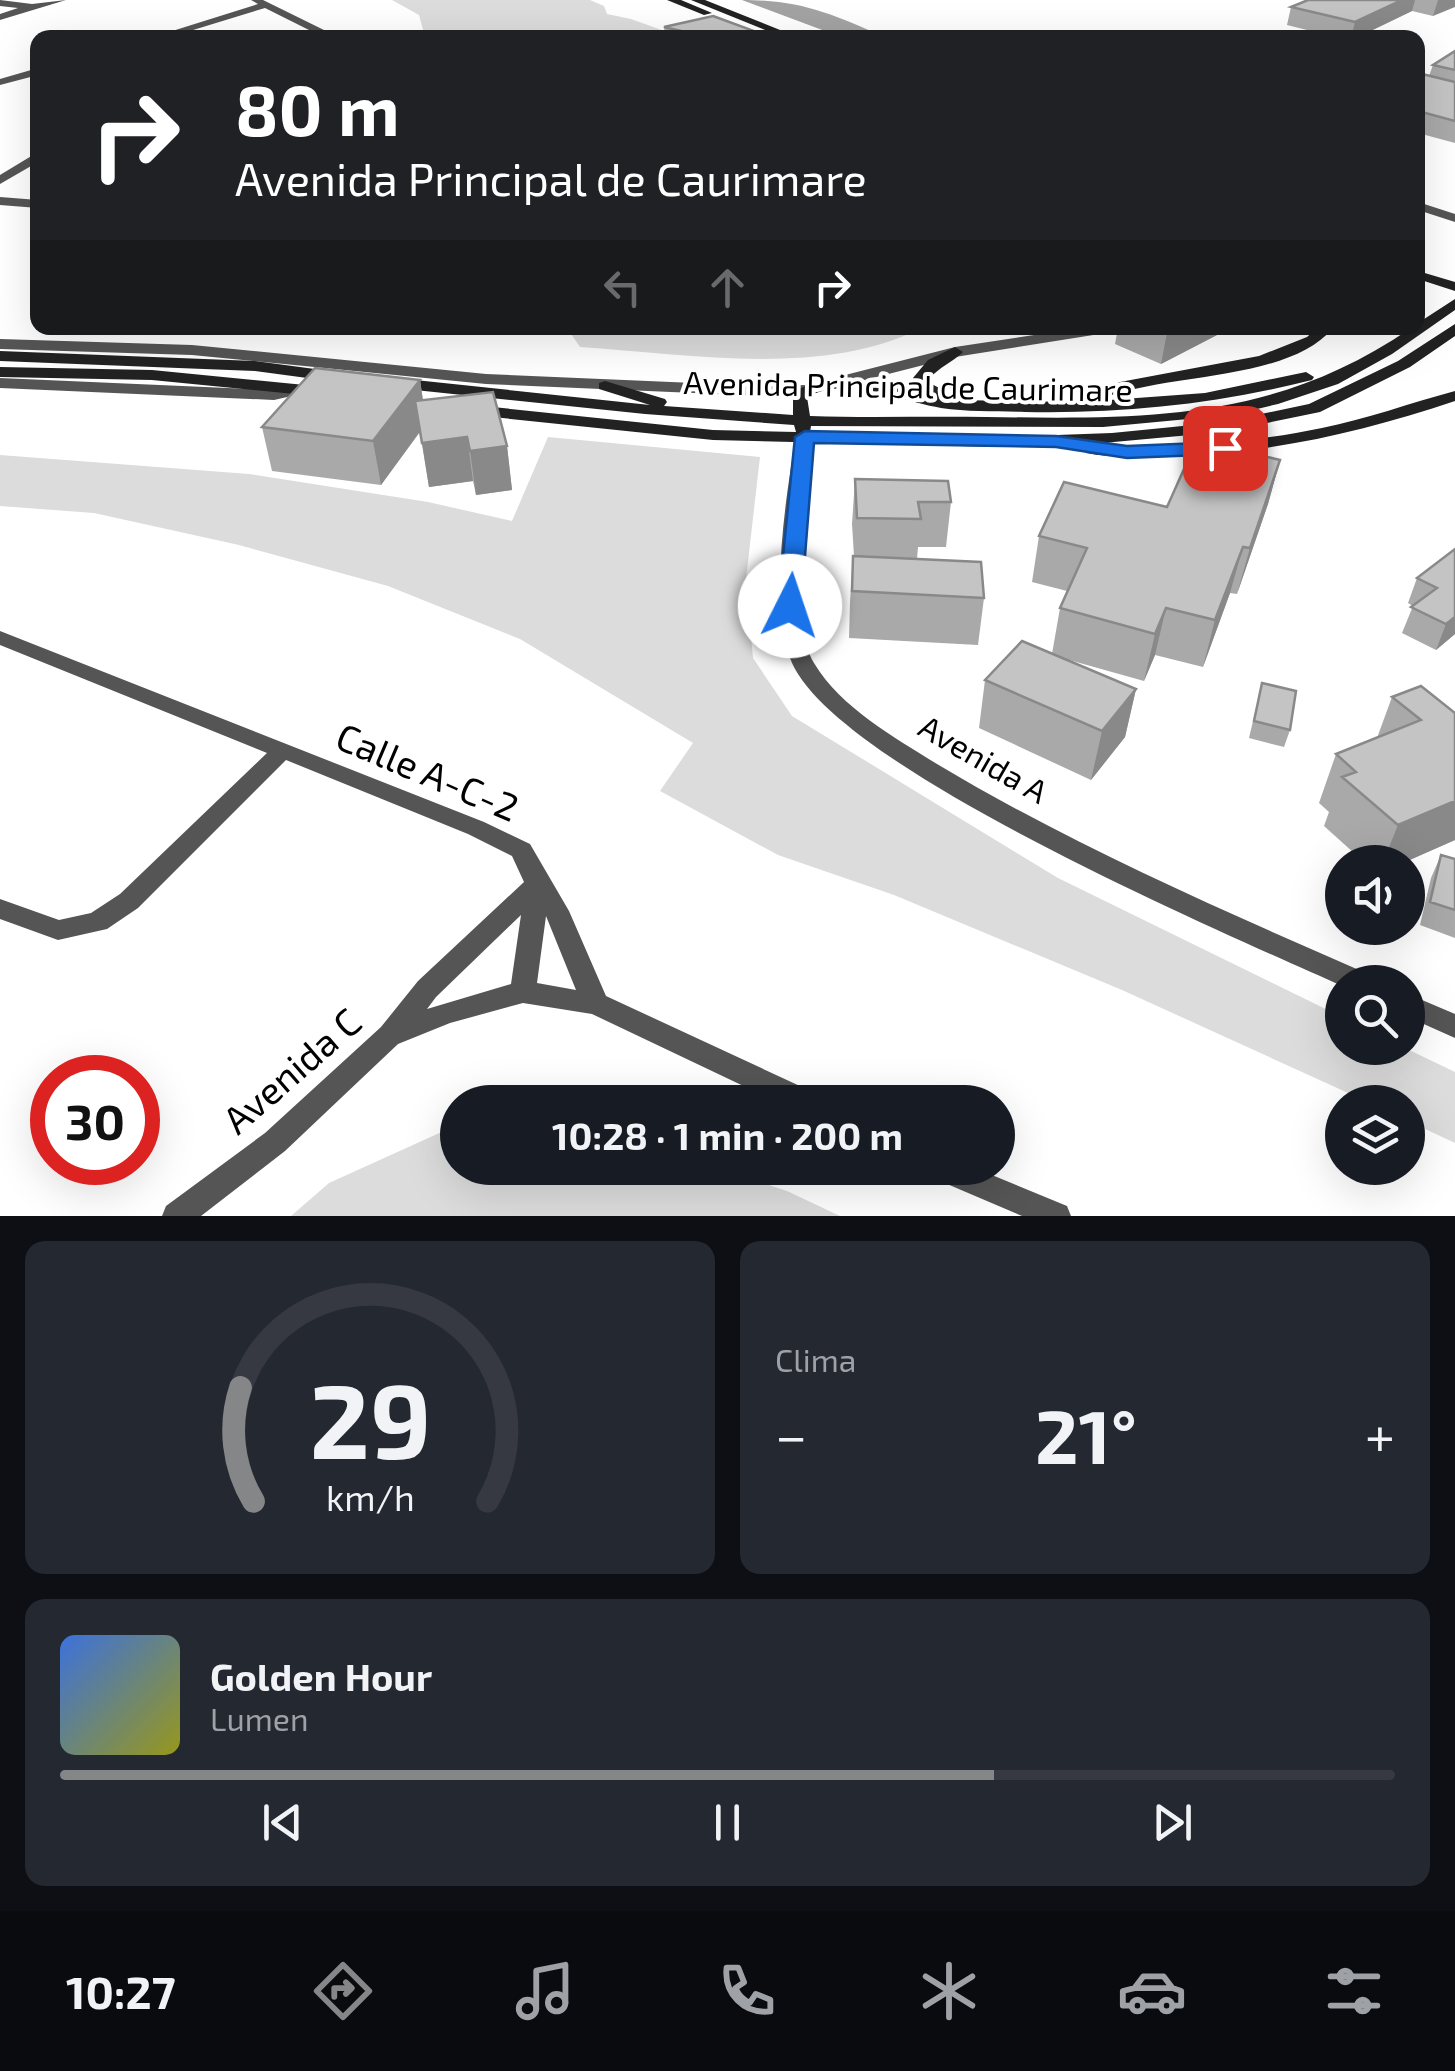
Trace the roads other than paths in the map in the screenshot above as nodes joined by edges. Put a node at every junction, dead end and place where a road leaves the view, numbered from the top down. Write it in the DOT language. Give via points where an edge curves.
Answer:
graph roads {
  1 [pos="61,0"];
  2 [pos="672,0"];
  3 [pos="696,0"];
  4 [pos="261,2"];
  5 [pos="0,4"];
  6 [pos="32,7"];
  7 [pos="0,17"];
  8 [pos="179,30"];
  9 [pos="316,30"];
  10 [pos="749,30"];
  11 [pos="773,30"];
  12 [pos="30,73"];
  13 [pos="0,82"];
  14 [pos="30,161"];
  15 [pos="0,180"];
  16 [pos="0,200"];
  17 [pos="30,203"];
  18 [pos="1425,208"];
  19 [pos="1455,218"];
  20 [pos="1425,277"];
  21 [pos="1455,288"];
  22 [pos="1425,289"];
  23 [pos="1455,300"];
  24 [pos="1425,324"];
  25 [pos="1455,328"];
  26 [pos="1062,335"];
  27 [pos="1319,335"];
  28 [pos="1408,335"];
  29 [pos="0,344"];
  30 [pos="192,350"];
  31 [pos="955,352"];
  32 [pos="0,356"];
  33 [pos="1364,363"];
  34 [pos="254,366"];
  35 [pos="0,372"];
  36 [pos="0,382"];
  37 [pos="605,386"];
  38 [pos="303,389"];
  39 [pos="806,390"];
  40 [pos="460,391"];
  41 [pos="338,394"];
  42 [pos="1455,396"];
  43 [pos="390,401"];
  44 [pos="977,406"];
  45 [pos="1070,407"];
  46 [pos="719,416"];
  47 [pos="802,429"];
  48 [pos="1056,442"];
  49 [pos="0,637"];
  50 [pos="282,751"];
  51 [pos="538,884"];
  52 [pos="0,909"];
  53 [pos="1325,966"];
  54 [pos="523,992"];
  55 [pos="596,1004"];
  56 [pos="1425,1013"];
  57 [pos="1455,1027"];
  58 [pos="388,1036"];
  59 [pos="769,1085"];
  60 [pos="983,1185"];
  61 [pos="177,1216"];
  62 [pos="1056,1216"];
  1 -- 6 [label="street"];
  2 -- 10 [label="main road"];
  3 -- 11 [label="main road"];
  4 -- 8 [label="street"];
  4 -- 9 [label="street"];
  5 -- 6 [label="street"];
  6 -- 7 [label="street"];
  12 -- 13 [label="street"];
  14 -- 15 [label="street"];
  16 -- 17 [label="street"];
  18 -- 19 [label="street"];
  20 -- 21 [label="main road"];
  22 -- 23 [label="main road"];
  23 -- 24 [label="main road, Avenida Principal de Caurimare"];
  25 -- 48 [label="main road, Avenida Principal de Caurimare" via="1351,393 1286,416"];
  26 -- 31 [label="street, Avenida Principal de Caurimare"];
  27 -- 45 [label="main road" via="1267,358 1119,387"];
  28 -- 33 [label="main road, Avenida Principal de Caurimare"];
  29 -- 30 [label="street, Avenida Principal de Caurimare"];
  30 -- 34 [label="main road"];
  30 -- 37 [label="street, Avenida Principal de Caurimare"];
  31 -- 39 [label="street, Avenida Principal de Caurimare"];
  31 -- 44 [label="main road" via="925,371 923,386"];
  32 -- 34 [label="main road, Avenida Principal de Caurimare"];
  33 -- 45 [label="main road" via="1192,401"];
  33 -- 47 [label="main road, Avenida Principal de Caurimare" via="1280,399 1174,417"];
  34 -- 40 [label="main road, Avenida Principal de Caurimare"];
  35 -- 38 [label="main road" via="152,375"];
  36 -- 38 [label="street" via="274,395"];
  37 -- 39 [label="street, Avenida Principal de Caurimare"];
  37 -- 46 [label="main road"];
  38 -- 41 [label="main road"];
  39 -- 44 [label="main road" via="866,385"];
  39 -- 47 [label="main road" via="797,400"];
  40 -- 46 [label="main road, Avenida Principal de Caurimare"];
  40 -- 47 [label="main road" via="476,400"];
  42 -- 48 [label="main road" via="1349,429 1258,445 1127,452"];
  43 -- 47 [label="main road, Avenida Principal de Caurimare" via="713,435"];
  44 -- 45 [label="main road"];
  46 -- 47 [label="main road, Avenida Principal de Caurimare"];
  47 -- 48 [label="main road, Avenida Principal de Caurimare"];
  47 -- 53 [label="street, Avenida A" via="790,606 804,665 828,698 867,732 1094,859"];
  49 -- 50 [label="street, Calle A-C-2"];
  50 -- 51 [label="street, Calle A-C-2" via="520,850"];
  50 -- 52 [label="street, Calle A-C-2" via="129,901 98,922 58,930"];
  51 -- 54 [label="street"];
  51 -- 55 [label="street, Calle A-C-2" via="552,900"];
  51 -- 58 [label="street" via="427,989"];
  54 -- 55 [label="street, Avenida C"];
  54 -- 58 [label="street, Avenida C"];
  55 -- 59 [label="street, Avenida C"];
  56 -- 57 [label="street"];
  58 -- 61 [label="street, Avenida C" via="275,1142"];
  60 -- 62 [label="street"];
}
